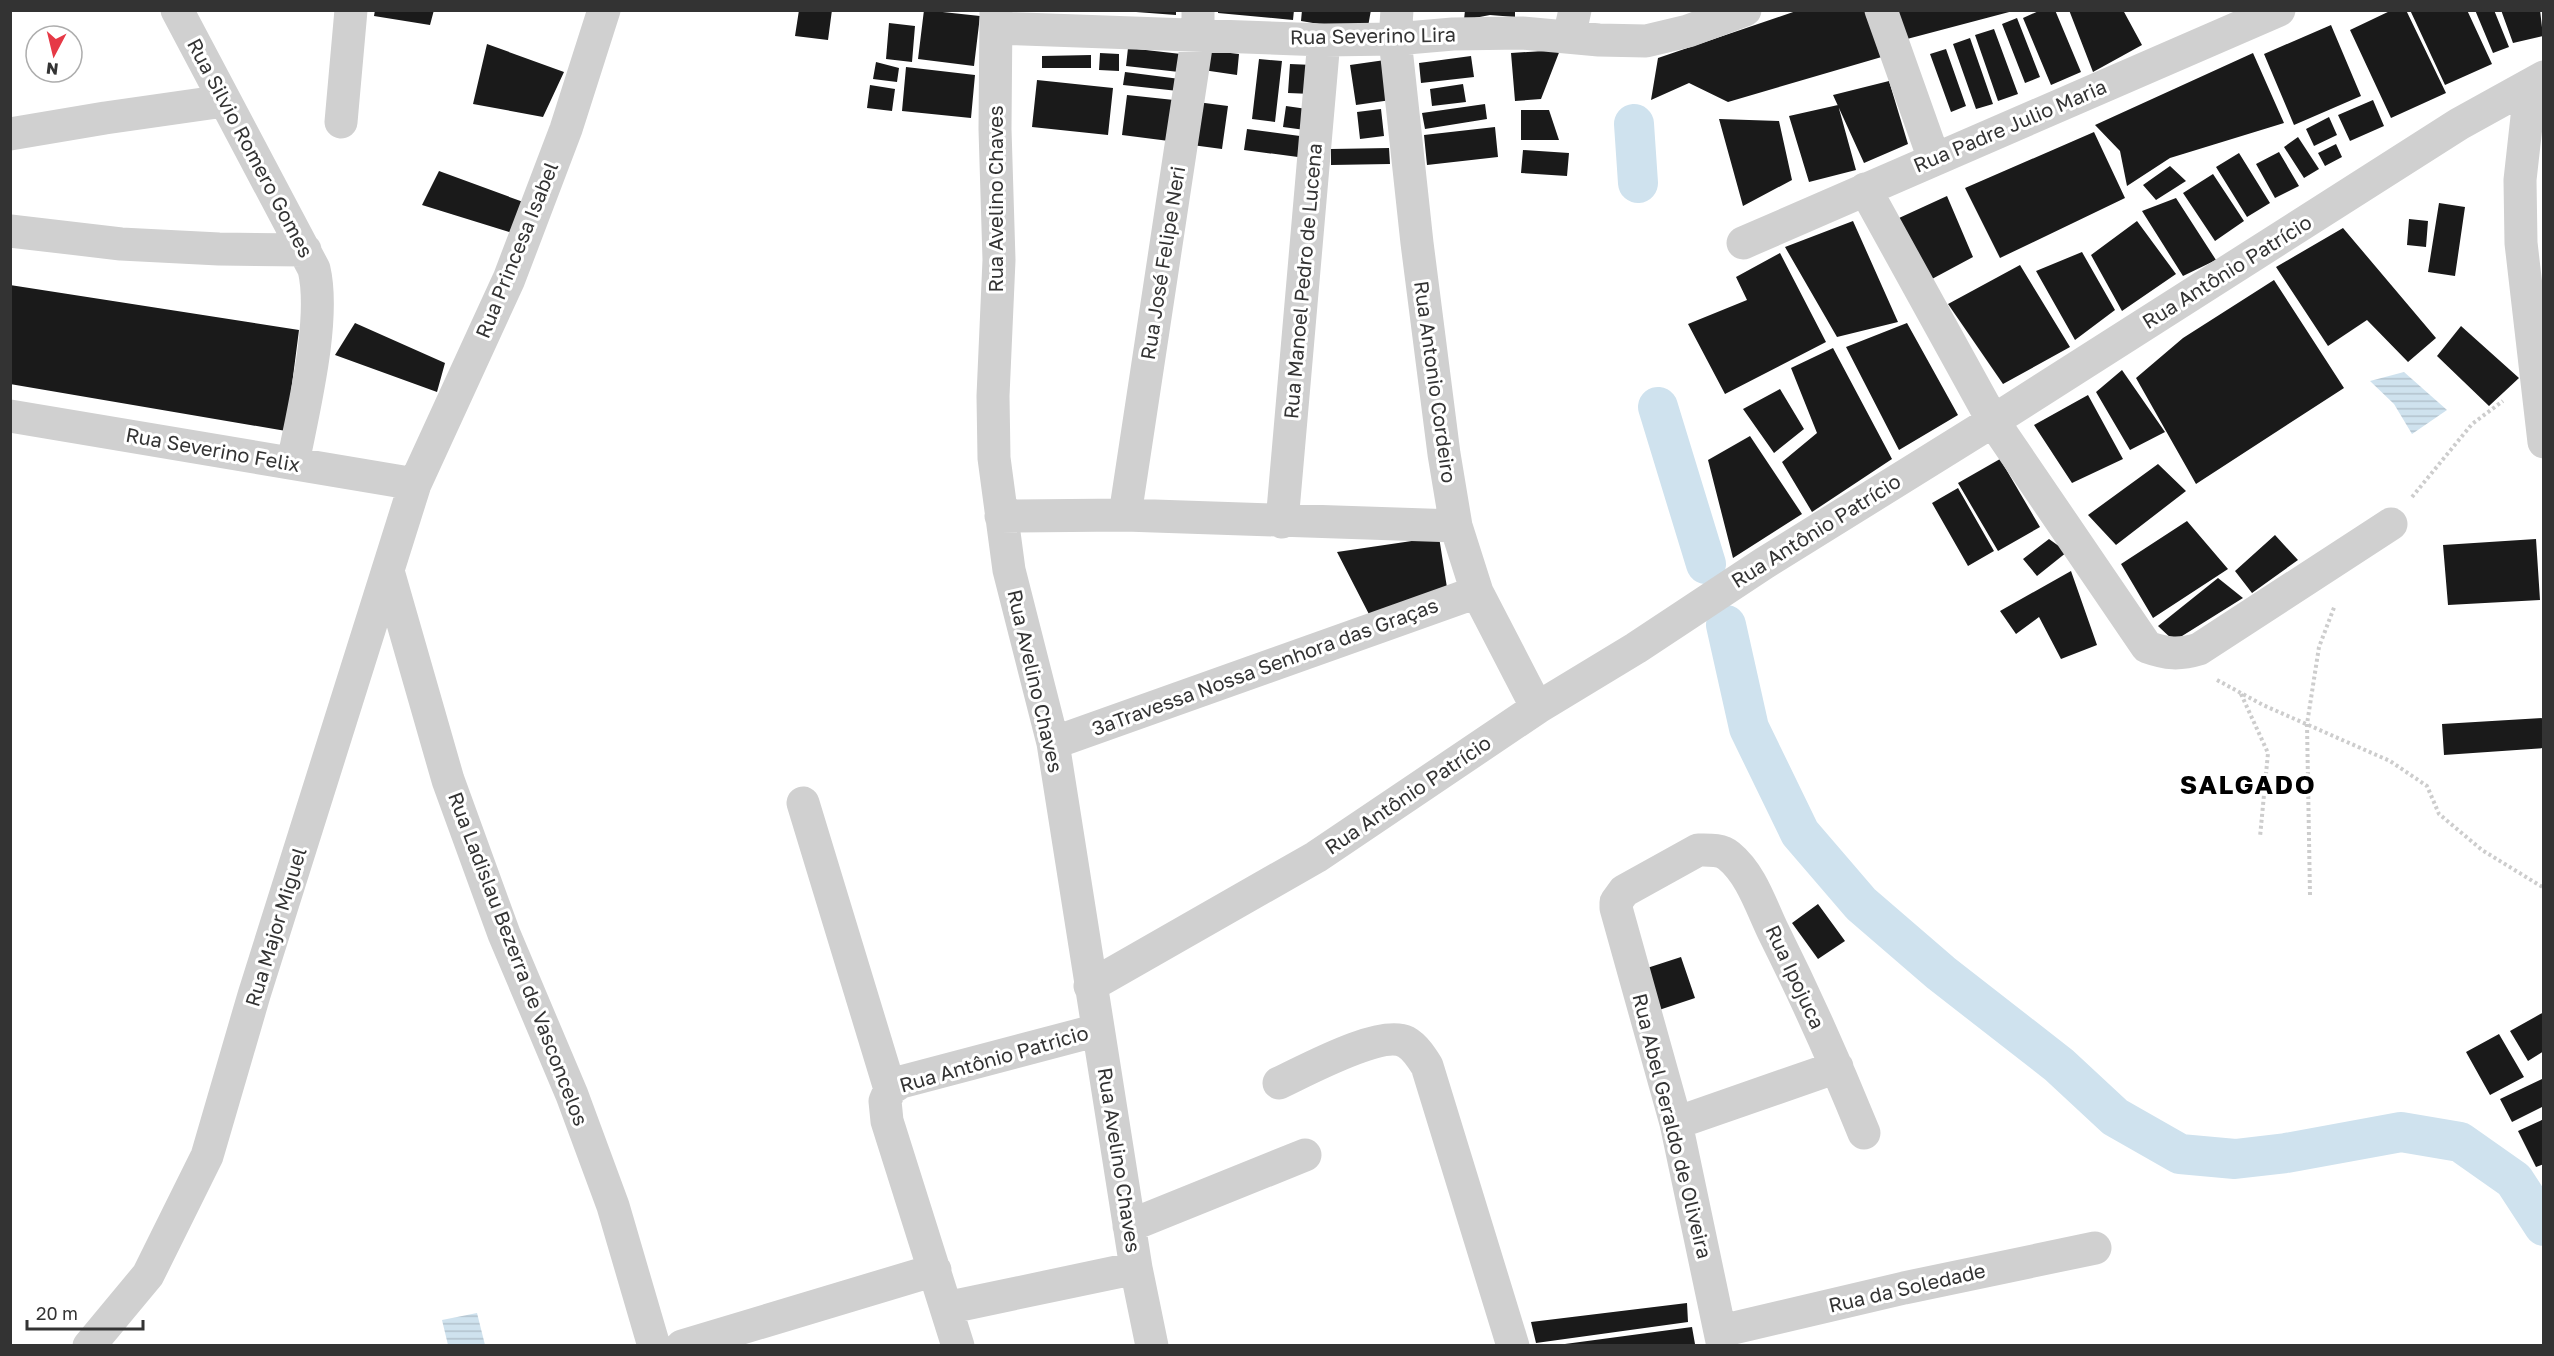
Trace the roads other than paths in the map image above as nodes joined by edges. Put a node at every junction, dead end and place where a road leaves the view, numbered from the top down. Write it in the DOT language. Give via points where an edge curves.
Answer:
graph roads {
  1 [pos="177,10"];
  2 [pos="351,10"];
  3 [pos="604,10"];
  4 [pos="1745,10"];
  5 [pos="1881,10"];
  6 [pos="2279,10"];
  7 [pos="997,19"];
  8 [pos="1198,22"];
  9 [pos="1572,24"];
  10 [pos="1396,25"];
  11 [pos="1324,40"];
  12 [pos="2544,77"];
  13 [pos="2544,84"];
  14 [pos="224,101"];
  15 [pos="341,122"];
  16 [pos="10,134"];
  17 [pos="1934,159"];
  18 [pos="1864,189"];
  19 [pos="10,231"];
  20 [pos="1743,243"];
  21 [pos="305,250"];
  22 [pos="2539,377"];
  23 [pos="10,416"];
  24 [pos="1993,422"];
  25 [pos="2544,442"];
  26 [pos="293,463"];
  27 [pos="415,484"];
  28 [pos="1125,515"];
  29 [pos="1001,516"];
  30 [pos="1282,522"];
  31 [pos="2391,524"];
  32 [pos="1456,526"];
  33 [pos="388,571"];
  34 [pos="1477,592"];
  35 [pos="1537,708"];
  36 [pos="1053,743"];
  37 [pos="803,803"];
  38 [pos="1616,908"];
  39 [pos="1090,986"];
  40 [pos="1098,1030"];
  41 [pos="1838,1067"];
  42 [pos="1279,1083"];
  43 [pos="890,1089"];
  44 [pos="1676,1123"];
  45 [pos="1864,1133"];
  46 [pos="1305,1155"];
  47 [pos="1129,1226"];
  48 [pos="2094,1248"];
  49 [pos="1136,1268"];
  50 [pos="935,1270"];
  51 [pos="946,1308"];
  52 [pos="1722,1338"];
  53 [pos="89,1346"];
  54 [pos="654,1346"];
  55 [pos="682,1346"];
  56 [pos="958,1346"];
  57 [pos="1152,1346"];
  58 [pos="1513,1346"];
  1 -- 14 [label="street, Rua Silvio Romero Gomes"];
  2 -- 15 [label="street"];
  3 -- 27 [label="street, Rua Princesa Isabel" via="566,129 509,279"];
  4 -- 9 [label="street, Rua Severino Lira" via="1688,31 1646,41"];
  5 -- 17 [label="street"];
  6 -- 17 [label="street, Rua Padre Julio Maria"];
  7 -- 8 [label="street, Rua Severino Lira"];
  7 -- 29 [label="street, Rua Avelino Chaves" via="999,260 993,396 994,458"];
  8 -- 11 [label="street, Rua Severino Lira"];
  8 -- 28 [label="street, Rua José Felipe Neri"];
  9 -- 10 [label="street, Rua Severino Lira" via="1522,33 1453,34"];
  10 -- 11 [label="street, Rua Severino Lira"];
  10 -- 32 [label="street, Rua Antonio Cordeiro" via="1417,243"];
  11 -- 30 [label="street, Rua Manoel Pedro de Lucena"];
  12 -- 24 [label="street, Rua Antônio Patrício" via="2459,124"];
  13 -- 22 [label="street" via="2527,117 2520,180 2521,243"];
  14 -- 16 [label="street"];
  14 -- 21 [label="street, Rua Silvio Romero Gomes"];
  17 -- 18 [label="street, Rua Padre Julio Maria"];
  18 -- 20 [label="street, Rua Padre Julio Maria"];
  18 -- 24 [label="street"];
  19 -- 21 [label="street" via="121,244"];
  21 -- 26 [label="street, Rua Silvio Romero Gomes" via="318,287 314,346"];
  22 -- 25 [label="street"];
  23 -- 26 [label="street, Rua Severino Felix"];
  24 -- 31 [label="street" via="2147,647 2166,654 2199,649"];
  24 -- 35 [label="street, Rua Antônio Patrício"];
  26 -- 27 [label="street, Rua Severino Felix"];
  27 -- 33 [label="street, Rua Major Miguel"];
  28 -- 29 [label="street"];
  28 -- 30 [label="street"];
  29 -- 36 [label="street, Rua Avelino Chaves" via="1009,570"];
  30 -- 32 [label="street"];
  32 -- 34 [label="street, Rua Antonio Cordeiro"];
  33 -- 53 [label="street, Rua Major Miguel" via="207,1156 148,1275"];
  33 -- 54 [label="street, Rua Ladislau Bezerra de Vasconcelos" via="448,780 504,934 572,1095 613,1206"];
  34 -- 35 [label="street, Rua Antonio Cordeiro"];
  34 -- 36 [label="street, 3ªTravessa Nossa Senhora das Graças"];
  35 -- 39 [label="street, Rua Antônio Patrício" via="1316,857"];
  36 -- 39 [label="street, Rua Avelino Chaves"];
  37 -- 43 [label="street"];
  38 -- 41 [label="street, Rua Ipojuca" via="1624,891 1698,850 1727,854 1744,871"];
  38 -- 44 [label="street, Rua Abel Geraldo de Oliveira"];
  39 -- 40 [label="street, Rua Avelino Chaves"];
  40 -- 43 [label="street, Rua Antônio Patricio" via="901,1082"];
  40 -- 47 [label="street, Rua Avelino Chaves"];
  41 -- 44 [label="street"];
  41 -- 45 [label="street, Rua Ipojuca"];
  42 -- 58 [label="street" via="1374,1041 1391,1038 1406,1042 1417,1052 1428,1066"];
  43 -- 50 [label="street" via="885,1101 887,1121"];
  44 -- 52 [label="street, Rua Abel Geraldo de Oliveira"];
  46 -- 47 [label="street"];
  47 -- 49 [label="street, Rua Avelino Chaves"];
  48 -- 52 [label="street, Rua da Soledade" via="1904,1288"];
  49 -- 51 [label="street"];
  49 -- 57 [label="street, Rua Avelino Chaves"];
  50 -- 51 [label="street"];
  50 -- 55 [label="street"];
  51 -- 56 [label="street"];
}
